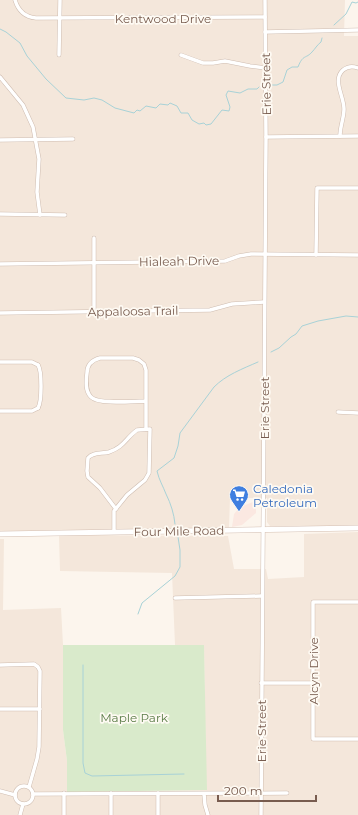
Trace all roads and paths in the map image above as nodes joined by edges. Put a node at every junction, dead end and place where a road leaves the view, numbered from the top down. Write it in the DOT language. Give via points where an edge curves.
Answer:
graph roads {
  1 [pos="15,0"];
  2 [pos="60,0"];
  3 [pos="265,0"];
  4 [pos="265,17"];
  5 [pos="60,18"];
  6 [pos="358,30"];
  7 [pos="265,32"];
  8 [pos="59,56"];
  9 [pos="181,56"];
  10 [pos="266,68"];
  11 [pos="358,68"];
  12 [pos="0,77"];
  13 [pos="340,136"];
  14 [pos="358,136"];
  15 [pos="266,137"];
  16 [pos="73,139"];
  17 [pos="0,140"];
  18 [pos="36,140"];
  19 [pos="358,188"];
  20 [pos="0,214"];
  21 [pos="40,214"];
  22 [pos="65,215"];
  23 [pos="94,238"];
  24 [pos="265,254"];
  25 [pos="316,255"];
  26 [pos="358,255"];
  27 [pos="94,262"];
  28 [pos="0,264"];
  29 [pos="264,302"];
  30 [pos="0,312"];
  31 [pos="94,312"];
  32 [pos="0,362"];
  33 [pos="146,401"];
  34 [pos="38,408"];
  35 [pos="0,412"];
  36 [pos="41,412"];
  37 [pos="338,412"];
  38 [pos="358,413"];
  39 [pos="146,429"];
  40 [pos="116,508"];
  41 [pos="358,528"];
  42 [pos="263,530"];
  43 [pos="114,532"];
  44 [pos="0,534"];
  45 [pos="261,596"];
  46 [pos="175,598"];
  47 [pos="358,602"];
  48 [pos="0,665"];
  49 [pos="261,683"];
  50 [pos="313,683"];
  51 [pos="0,709"];
  52 [pos="40,709"];
  53 [pos="358,740"];
  54 [pos="29,788"];
  55 [pos="0,791"];
  56 [pos="64,793"];
  57 [pos="111,793"];
  58 [pos="158,793"];
  59 [pos="261,793"];
  60 [pos="287,793"];
  61 [pos="33,794"];
  62 [pos="204,794"];
  63 [pos="15,795"];
  64 [pos="23,804"];
  65 [pos="20,815"];
  66 [pos="64,815"];
  67 [pos="111,815"];
  68 [pos="158,815"];
  69 [pos="208,815"];
  70 [pos="261,815"];
  1 -- 5 [label="street, Kentwood Drive" via="18,8 28,16"];
  2 -- 5 [label="street"];
  3 -- 4 [label="street, Erie Street"];
  4 -- 5 [label="street, Kentwood Drive"];
  4 -- 7 [label="street, Erie Street"];
  5 -- 8 [label="street"];
  6 -- 7 [label="street"];
  7 -- 10 [label="street, Erie Street"];
  9 -- 10 [label="street" via="203,63 225,61"];
  10 -- 15 [label="street, Erie Street"];
  11 -- 13 [label="street" via="348,67 339,76 338,83 344,107"];
  12 -- 18 [label="street" via="27,112"];
  13 -- 14 [label="street"];
  13 -- 15 [label="street"];
  15 -- 24 [label="street, Erie Street"];
  16 -- 18 [label="street"];
  17 -- 18 [label="street"];
  18 -- 21 [label="street"];
  19 -- 25 [label="street" via="317,188"];
  20 -- 21 [label="street"];
  21 -- 22 [label="street"];
  23 -- 27 [label="street"];
  24 -- 25 [label="street, Hialeah Drive"];
  24 -- 27 [label="street, Hialeah Drive" via="244,255 225,261"];
  24 -- 29 [label="street, Erie Street"];
  25 -- 26 [label="street, Hialeah Drive"];
  27 -- 28 [label="street, Hialeah Drive"];
  27 -- 31 [label="street"];
  29 -- 31 [label="street, Appaloosa Trail" via="232,304 210,310"];
  29 -- 42 [label="street, Erie Street"];
  30 -- 31 [label="street, Appaloosa Trail"];
  32 -- 34 [label="street" via="40,363"];
  33 -- 33 [label="street" via="146,370 140,360 100,358 90,364 87,388 92,398 100,401"];
  33 -- 39 [label="street"];
  34 -- 35 [label="street" via="32,411"];
  34 -- 36 [label="street"];
  37 -- 38 [label="street"];
  39 -- 40 [label="street" via="150,429 149,473"];
  39 -- 40 [label="street" via="137,430 116,449 91,455 87,460 88,477"];
  40 -- 43 [label="street"];
  41 -- 42 [label="main road, Four Mile Road"];
  42 -- 43 [label="main road, Four Mile Road"];
  42 -- 45 [label="street, Erie Street"];
  43 -- 44 [label="main road, Four Mile Road"];
  45 -- 46 [label="street"];
  45 -- 49 [label="street, Erie Street"];
  47 -- 50 [label="street, Alcyn Drive" via="313,602"];
  48 -- 52 [label="street" via="34,664 39,668"];
  49 -- 50 [label="street"];
  49 -- 59 [label="street, Erie Street"];
  50 -- 53 [label="street, Alcyn Drive" via="313,739"];
  51 -- 52 [label="street"];
  52 -- 54 [label="street" via="39,747"];
  54 -- 61 [label="street"];
  54 -- 63 [label="street" via="23,786"];
  55 -- 63 [label="street"];
  56 -- 57 [label="street"];
  56 -- 61 [label="street"];
  56 -- 66 [label="street"];
  57 -- 58 [label="street"];
  57 -- 67 [label="street"];
  58 -- 62 [label="street"];
  58 -- 68 [label="street"];
  59 -- 60 [label="street"];
  59 -- 62 [label="street"];
  59 -- 70 [label="street, Erie Street"];
  61 -- 64 [label="street" via="31,802"];
  62 -- 69 [label="street"];
  63 -- 64 [label="street" via="16,800"];
  64 -- 65 [label="street"];
}
